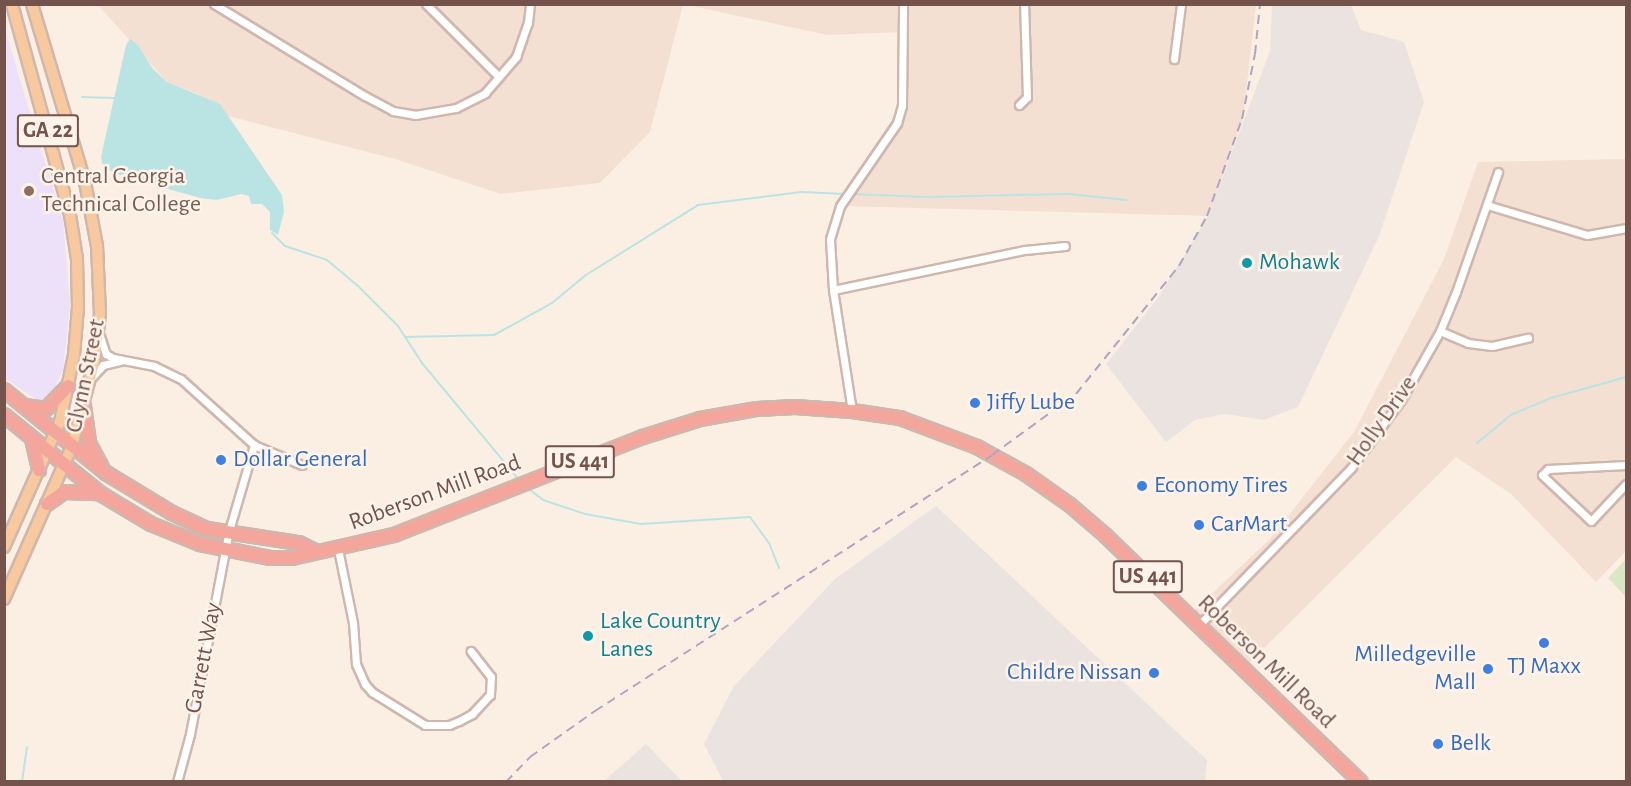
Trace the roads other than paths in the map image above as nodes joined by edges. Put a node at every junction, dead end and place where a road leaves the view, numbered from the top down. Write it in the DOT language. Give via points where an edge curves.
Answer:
graph roads {
  1 [pos="12,4"];
  2 [pos="32,4"];
  3 [pos="214,4"];
  4 [pos="426,4"];
  5 [pos="530,4"];
  6 [pos="903,4"];
  7 [pos="1024,4"];
  8 [pos="1180,4"];
  9 [pos="1174,59"];
  10 [pos="499,77"];
  11 [pos="1019,105"];
  12 [pos="1498,172"];
  13 [pos="1487,205"];
  14 [pos="1626,228"];
  15 [pos="1065,246"];
  16 [pos="833,290"];
  17 [pos="99,331"];
  18 [pos="1440,331"];
  19 [pos="1528,338"];
  20 [pos="120,361"];
  21 [pos="90,379"];
  22 [pos="68,386"];
  23 [pos="4,390"];
  24 [pos="23,405"];
  25 [pos="84,406"];
  26 [pos="852,411"];
  27 [pos="4,415"];
  28 [pos="56,433"];
  29 [pos="32,438"];
  30 [pos="254,445"];
  31 [pos="72,446"];
  32 [pos="47,451"];
  33 [pos="64,464"];
  34 [pos="302,465"];
  35 [pos="1626,465"];
  36 [pos="39,470"];
  37 [pos="106,473"];
  38 [pos="1626,484"];
  39 [pos="101,494"];
  40 [pos="47,504"];
  41 [pos="228,534"];
  42 [pos="4,547"];
  43 [pos="339,549"];
  44 [pos="225,550"];
  45 [pos="315,551"];
  46 [pos="4,599"];
  47 [pos="1198,626"];
  48 [pos="471,651"];
  49 [pos="177,782"];
  50 [pos="1360,782"];
  1 -- 22 [label="main road, Glynn Street / GA 22" via="74,236 78,315"];
  2 -- 17 [label="main road, Glynn Street / GA 22" via="85,182 95,229"];
  3 -- 10 [label="street" via="393,111 416,115 456,108 485,93"];
  4 -- 10 [label="street"];
  5 -- 10 [label="street" via="528,24 516,57"];
  6 -- 16 [label="street" via="902,106 897,123 840,206 830,239"];
  7 -- 11 [label="street" via="1026,97"];
  8 -- 9 [label="street"];
  12 -- 13 [label="street, Holly Drive"];
  13 -- 14 [label="street" via="1587,235"];
  13 -- 18 [label="street, Holly Drive"];
  15 -- 16 [label="street" via="1025,250"];
  16 -- 26 [label="street"];
  17 -- 20 [label="street" via="106,354"];
  17 -- 21 [label="main road, Glynn Street / GA 22"];
  18 -- 19 [label="street" via="1468,344 1492,346"];
  18 -- 47 [label="street, Holly Drive" via="1375,439"];
  20 -- 21 [label="street" via="103,365"];
  20 -- 30 [label="street" via="154,366 181,378"];
  21 -- 25 [label="main road, Glynn Street / GA 22"];
  22 -- 24 [label="highway" via="46,409"];
  22 -- 28 [label="main road, Glynn Street / GA 22"];
  23 -- 24 [label="highway, US 441"];
  24 -- 28 [label="highway, US 441"];
  25 -- 31 [label="main road, Glynn Street / GA 22"];
  25 -- 37 [label="highway" via="89,443"];
  26 -- 43 [label="highway, Roberson Mill Road / US 441" via="757,409 680,424 430,522"];
  26 -- 47 [label="highway, Roberson Mill Road / US 441" via="900,418 938,431 1026,474 1084,516"];
  27 -- 29 [label="highway, US 441"];
  28 -- 31 [label="highway, Roberson Mill Road / US 441"];
  28 -- 32 [label="main road, Glynn Street / GA 22"];
  29 -- 32 [label="highway, US 441"];
  29 -- 36 [label="highway"];
  30 -- 34 [label="street"];
  30 -- 41 [label="street, Garrett Way"];
  31 -- 33 [label="main road, Glynn Street / GA 22"];
  31 -- 37 [label="highway, Roberson Mill Road / US 441"];
  32 -- 33 [label="highway, Roberson Mill Road / US 441"];
  32 -- 36 [label="main road, Glynn Street / GA 22"];
  33 -- 39 [label="highway, Roberson Mill Road / US 441"];
  33 -- 40 [label="main road, Glynn Street / GA 22"];
  35 -- 38 [label="street" via="1548,469 1542,475 1591,521"];
  36 -- 42 [label="main road, Glynn Street / GA 22"];
  37 -- 41 [label="highway, Roberson Mill Road / US 441" via="172,513"];
  39 -- 40 [label="highway" via="64,492"];
  39 -- 44 [label="highway, Roberson Mill Road / US 441" via="169,532"];
  40 -- 46 [label="main road, Glynn Street / GA 22"];
  41 -- 44 [label="street, Garrett Way"];
  41 -- 45 [label="highway, Roberson Mill Road / US 441" via="299,543"];
  43 -- 45 [label="highway, Roberson Mill Road / US 441"];
  43 -- 48 [label="street" via="353,623 356,664 365,684 383,700 425,725 449,725 465,718 483,704 491,686 487,670"];
  44 -- 45 [label="highway, Roberson Mill Road / US 441" via="270,558 292,558"];
  44 -- 49 [label="street, Garrett Way" via="190,734"];
  47 -- 50 [label="highway, Roberson Mill Road / US 441"];
}
